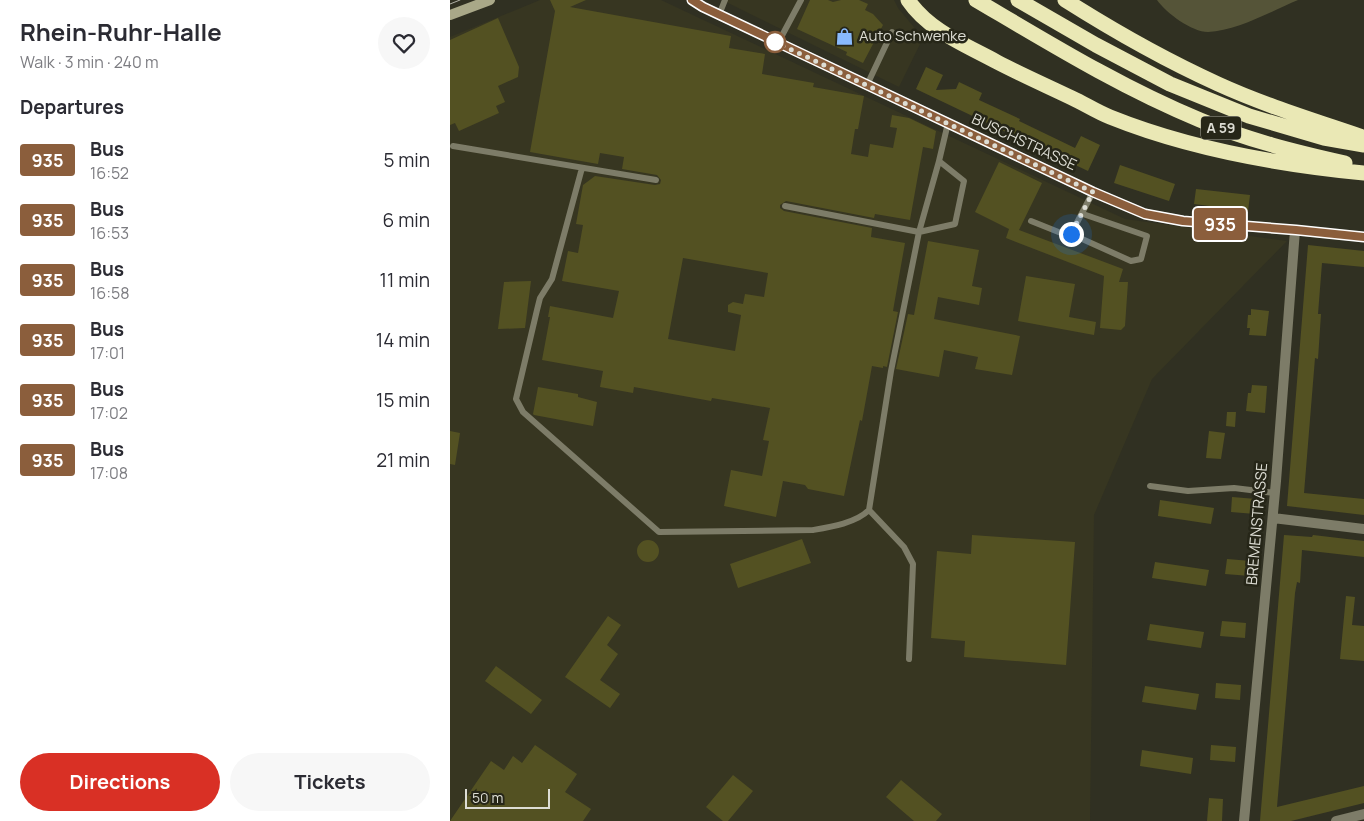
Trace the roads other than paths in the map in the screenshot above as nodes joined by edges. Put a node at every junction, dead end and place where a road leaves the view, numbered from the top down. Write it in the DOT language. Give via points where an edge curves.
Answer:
graph roads {
  1 [pos="490,0"];
  2 [pos="692,0"];
  3 [pos="725,0"];
  4 [pos="800,0"];
  5 [pos="908,0"];
  6 [pos="976,0"];
  7 [pos="1018,0"];
  8 [pos="1065,0"];
  9 [pos="450,15"];
  10 [pos="719,15"];
  11 [pos="892,32"];
  12 [pos="778,43"];
  13 [pos="867,85"];
  14 [pos="948,123"];
  15 [pos="1364,138"];
  16 [pos="1364,145"];
  17 [pos="453,146"];
  18 [pos="940,161"];
  19 [pos="582,168"];
  20 [pos="1364,168"];
  21 [pos="1364,173"];
  22 [pos="656,180"];
  23 [pos="1093,192"];
  24 [pos="785,206"];
  25 [pos="1082,214"];
  26 [pos="1031,221"];
  27 [pos="1296,230"];
  28 [pos="919,232"];
  29 [pos="1071,234"];
  30 [pos="1364,237"];
  31 [pos="1150,486"];
  32 [pos="1275,493"];
  33 [pos="868,510"];
  34 [pos="1273,518"];
  35 [pos="1364,529"];
  36 [pos="909,659"];
  37 [pos="1364,814"];
  38 [pos="1244,821"];
  39 [pos="1336,821"];
  1 -- 9 [label="main road"];
  2 -- 10 [label="street, BUSCHSTRASSE"];
  3 -- 10 [label="lane"];
  4 -- 12 [label="lane"];
  5 -- 21 [label="highway" via="933,26 954,39 1108,117 1227,151 1313,168"];
  6 -- 20 [label="highway, A 59" via="1087,65 1201,121 1288,150"];
  7 -- 16 [label="highway, A 59" via="1170,84 1249,116 1324,138"];
  8 -- 15 [label="highway" via="1154,53 1218,85"];
  10 -- 12 [label="street, BUSCHSTRASSE"];
  11 -- 13 [label="lane"];
  12 -- 13 [label="street, BUSCHSTRASSE"];
  13 -- 14 [label="street, BUSCHSTRASSE"];
  14 -- 18 [label="lane"];
  14 -- 23 [label="street, BUSCHSTRASSE"];
  17 -- 19 [label="lane"];
  18 -- 28 [label="lane"];
  18 -- 28 [label="lane" via="964,181 955,224"];
  19 -- 22 [label="lane"];
  19 -- 33 [label="lane" via="552,279 538,304 516,399 523,412 660,532 813,530 832,527"];
  23 -- 25 [label="lane"];
  23 -- 27 [label="street, BUSCHSTRASSE" via="1145,214 1164,218"];
  24 -- 28 [label="lane"];
  25 -- 29 [label="lane"];
  25 -- 29 [label="lane" via="1147,236 1141,259 1131,261"];
  26 -- 29 [label="lane"];
  27 -- 30 [label="street, BUSCHSTRASSE"];
  27 -- 32 [label="street, BREMENSTRASSE"];
  28 -- 33 [label="lane"];
  31 -- 32 [label="lane" via="1188,491 1234,488"];
  32 -- 34 [label="street, BREMENSTRASSE"];
  33 -- 36 [label="lane" via="904,547 913,564"];
  34 -- 35 [label="street"];
  34 -- 38 [label="street, BREMENSTRASSE"];
  37 -- 39 [label="street"];
}
